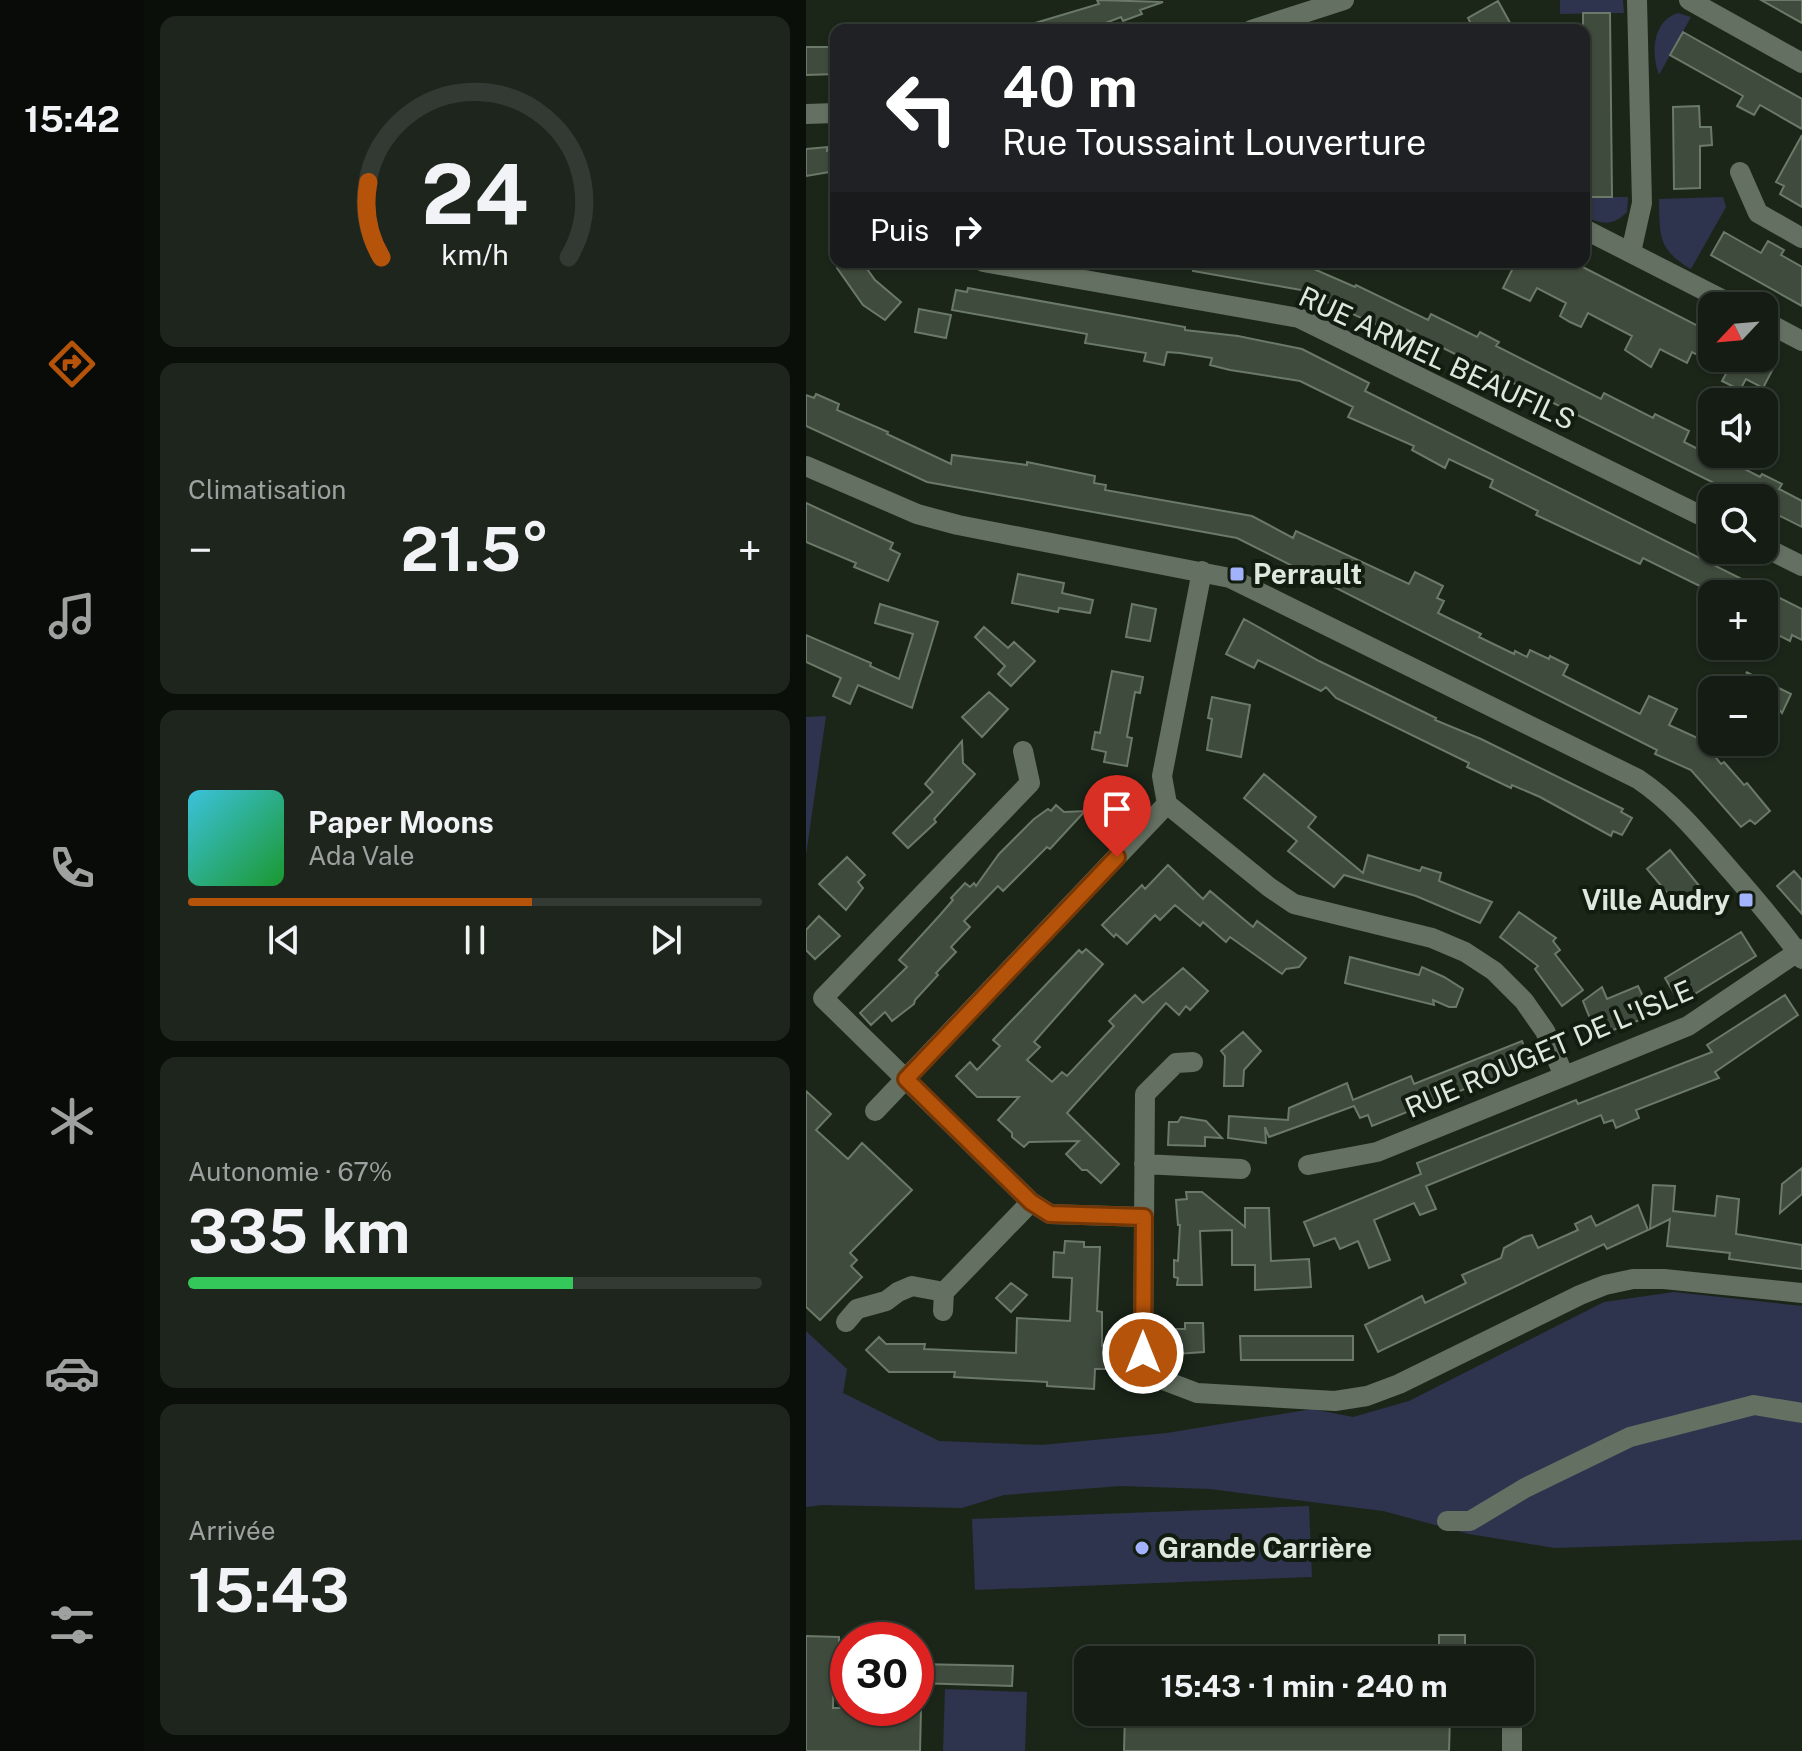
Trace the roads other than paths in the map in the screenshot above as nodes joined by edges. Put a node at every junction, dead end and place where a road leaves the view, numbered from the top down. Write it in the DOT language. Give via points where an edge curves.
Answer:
graph roads {
  1 [pos="1344,0"];
  2 [pos="1637,0"];
  3 [pos="1689,0"];
  4 [pos="1270,24"];
  5 [pos="1802,63"];
  6 [pos="830,113"];
  7 [pos="806,114"];
  8 [pos="1740,172"];
  9 [pos="1590,232"];
  10 [pos="1802,238"];
  11 [pos="1631,252"];
  12 [pos="1017,268"];
  13 [pos="1708,292"];
  14 [pos="1778,328"];
  15 [pos="1802,341"];
  16 [pos="806,466"];
  17 [pos="1698,514"];
  18 [pos="1778,554"];
  19 [pos="1802,566"];
  20 [pos="1202,571"];
  21 [pos="1023,751"];
  22 [pos="1167,804"];
  23 [pos="1801,953"];
  24 [pos="1193,1062"];
  25 [pos="1564,1076"];
  26 [pos="906,1079"];
  27 [pos="875,1111"];
  28 [pos="1144,1164"];
  29 [pos="1308,1165"];
  30 [pos="1241,1169"];
  31 [pos="1031,1202"];
  32 [pos="1144,1217"];
  33 [pos="1802,1293"];
  34 [pos="846,1322"];
  35 [pos="1802,1413"];
  36 [pos="1447,1521"];
  37 [pos="1512,1726"];
  38 [pos="1512,1751"];
  1 -- 4 [label="street"];
  2 -- 11 [label="street" via="1642,203"];
  3 -- 5 [label="street"];
  6 -- 7 [label="street"];
  8 -- 10 [label="street" via="1758,213"];
  9 -- 11 [label="street"];
  11 -- 13 [label="street"];
  12 -- 17 [label="street, RUE ARMEL BEAUFILS" via="1299,318"];
  14 -- 15 [label="street"];
  16 -- 20 [label="street" via="917,514 958,525"];
  18 -- 19 [label="street"];
  20 -- 22 [label="street" via="1162,776"];
  20 -- 23 [label="street" via="1244,584 1638,779 1686,819"];
  21 -- 26 [label="street" via="1030,783 823,998"];
  22 -- 25 [label="street" via="1294,904 1432,938 1494,971 1545,1031"];
  22 -- 26 [label="street"];
  23 -- 25 [label="street, RUE ROUGET DE L'ISLE" via="1688,1026"];
  24 -- 28 [label="street" via="1176,1063 1145,1094"];
  25 -- 29 [label="street, RUE ROUGET DE L'ISLE" via="1377,1152"];
  26 -- 27 [label="street"];
  26 -- 31 [label="street"];
  28 -- 30 [label="street"];
  28 -- 32 [label="street"];
  31 -- 32 [label="street" via="1050,1214"];
  31 -- 34 [label="street" via="943,1302 912,1286 857,1309"];
  32 -- 33 [label="street" via="1143,1353 1148,1369 1197,1393 1335,1401 1367,1396 1580,1295 1633,1279"];
  35 -- 36 [label="street" via="1754,1405 1630,1437 1470,1521"];
  37 -- 38 [label="street"];
}
